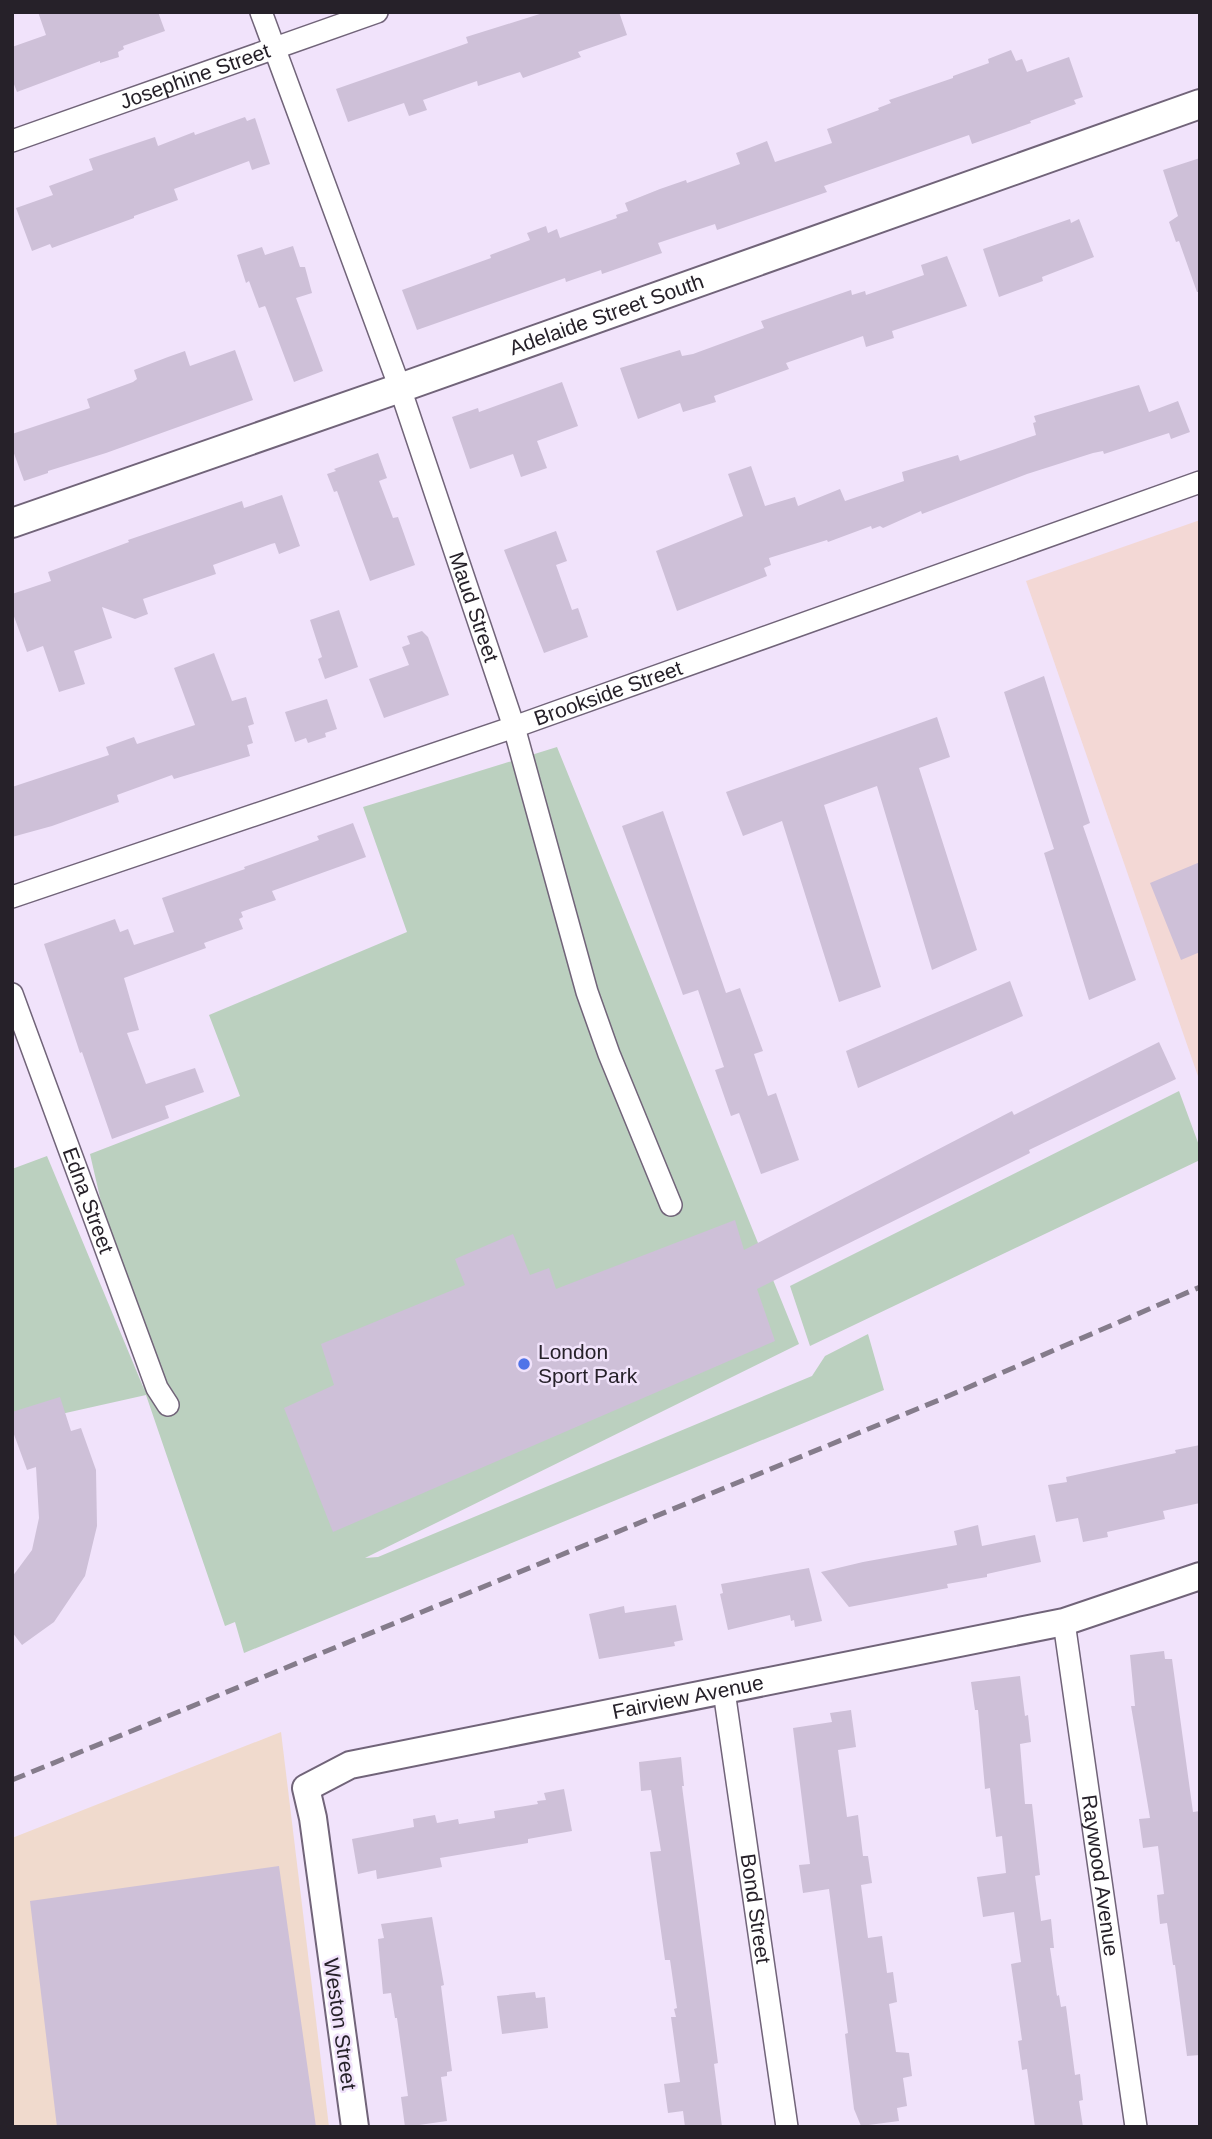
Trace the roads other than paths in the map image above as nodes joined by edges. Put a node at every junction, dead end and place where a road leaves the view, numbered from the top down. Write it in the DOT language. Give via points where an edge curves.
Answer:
graph roads {
  1 [pos="261,12"];
  2 [pos="377,12"];
  3 [pos="274,49"];
  4 [pos="1200,104"];
  5 [pos="12,141"];
  6 [pos="400,388"];
  7 [pos="1200,482"];
  8 [pos="12,523"];
  9 [pos="514,727"];
  10 [pos="12,897"];
  11 [pos="12,994"];
  12 [pos="671,1205"];
  13 [pos="168,1405"];
  14 [pos="1200,1576"];
  15 [pos="1064,1622"];
  16 [pos="724,1690"];
  17 [pos="326,1921"];
  18 [pos="355,2127"];
  19 [pos="787,2127"];
  20 [pos="1136,2127"];
  1 -- 3 [label="street, Maud Street"];
  2 -- 3 [label="street, Josephine Street"];
  3 -- 5 [label="street, Josephine Street"];
  3 -- 6 [label="street, Maud Street"];
  4 -- 6 [label="main road, Adelaide Street South"];
  6 -- 8 [label="main road, Adelaide Street South"];
  6 -- 9 [label="street, Maud Street"];
  7 -- 9 [label="street, Brookside Street"];
  9 -- 10 [label="street, Brookside Street"];
  9 -- 12 [label="street, Maud Street" via="587,992"];
  11 -- 13 [label="street, Edna Street" via="157,1388"];
  14 -- 15 [label="street, Fairview Avenue"];
  15 -- 16 [label="street, Fairview Avenue"];
  15 -- 20 [label="street, Raywood Avenue"];
  16 -- 17 [label="street, Fairview Avenue" via="350,1765 306,1788"];
  16 -- 19 [label="street, Bond Street"];
  17 -- 18 [label="street, Weston Street"];
}
